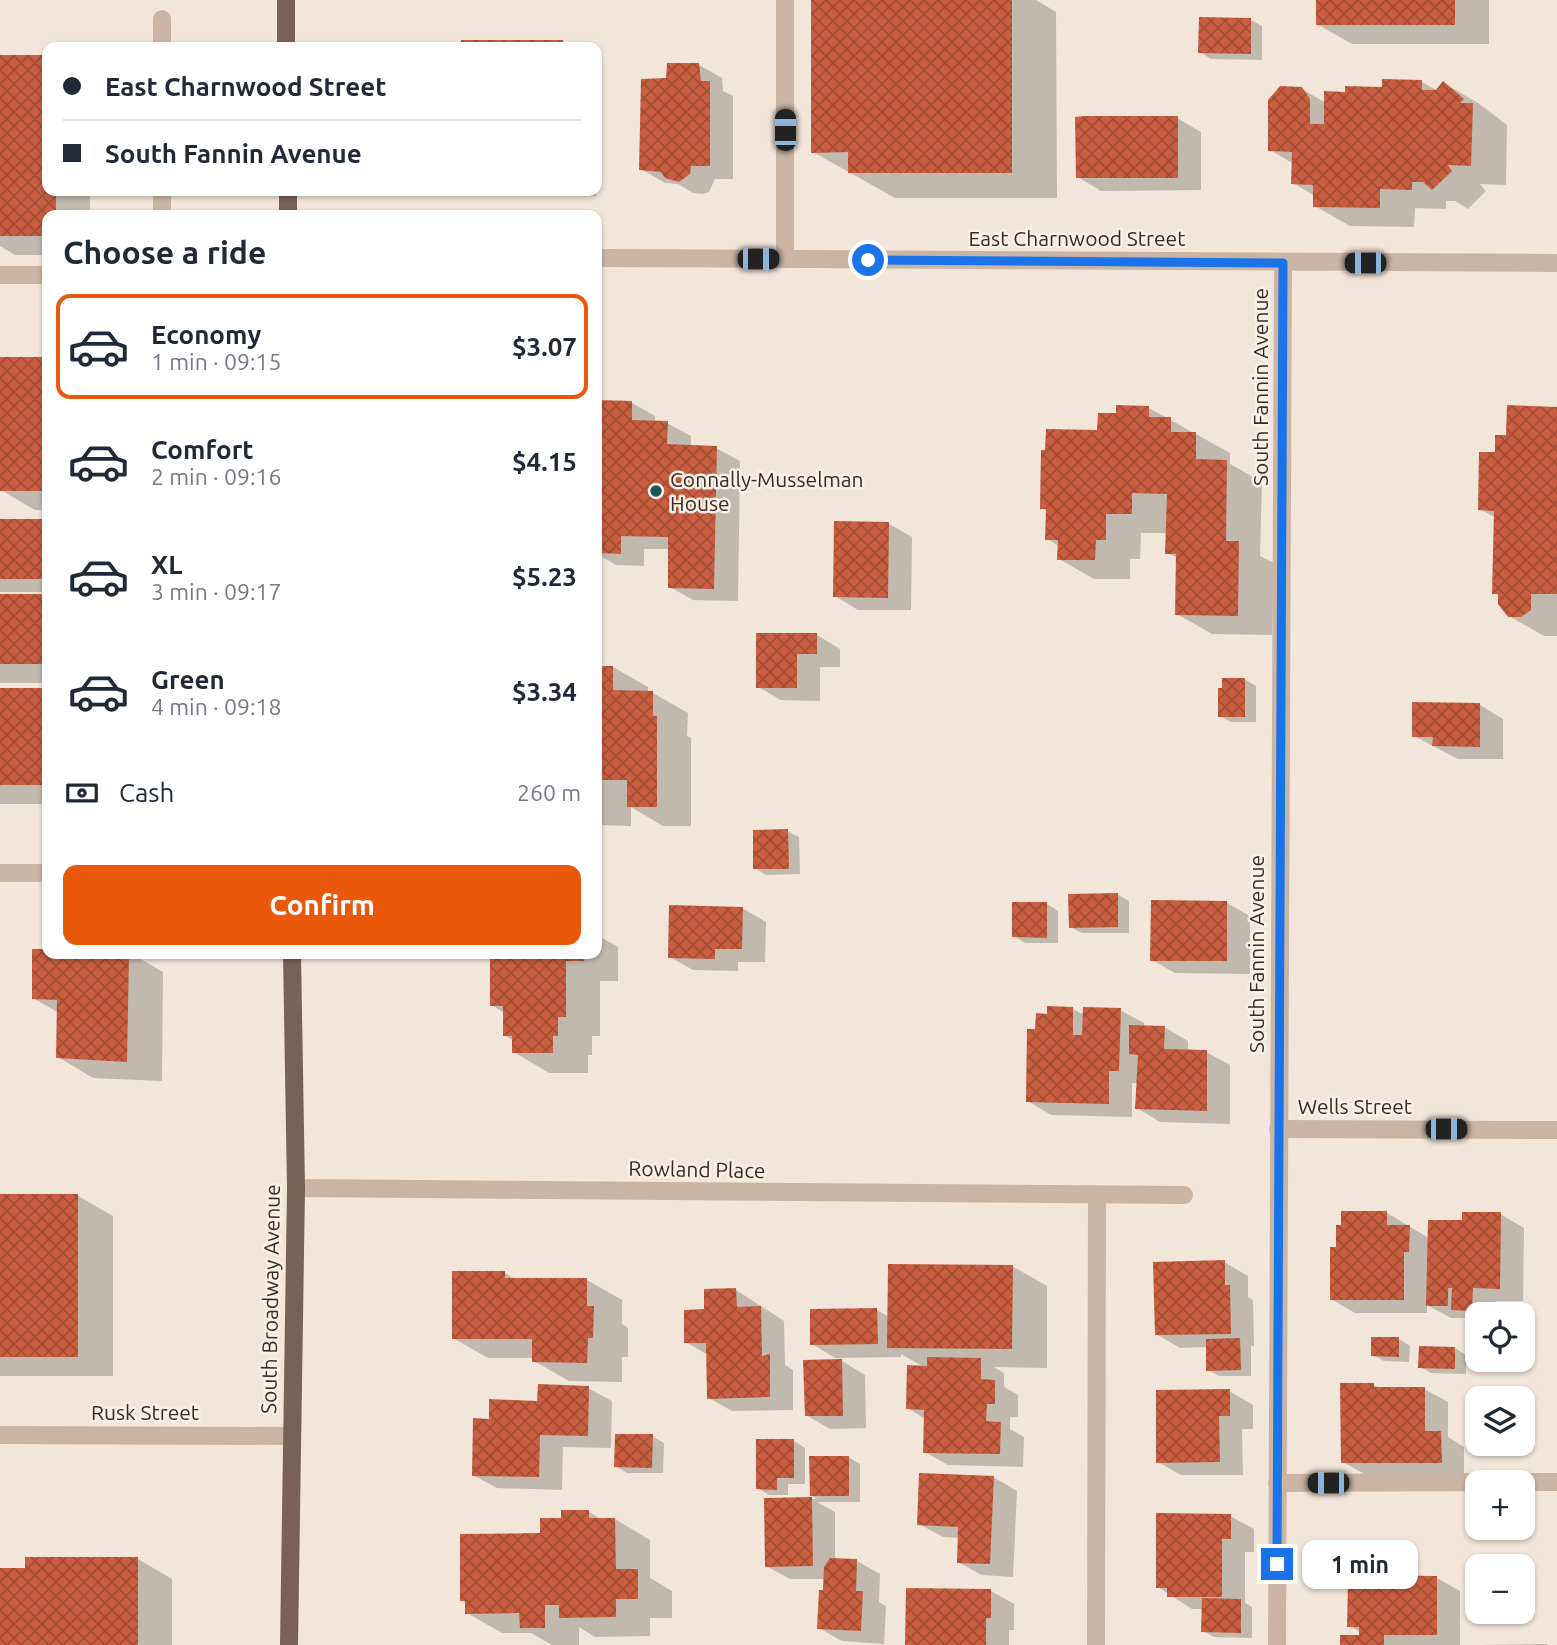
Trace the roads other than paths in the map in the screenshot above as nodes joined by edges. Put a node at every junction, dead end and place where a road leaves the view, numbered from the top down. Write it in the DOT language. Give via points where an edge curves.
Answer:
graph roads {
  1 [pos="286,0"];
  2 [pos="785,0"];
  3 [pos="162,19"];
  4 [pos="162,42"];
  5 [pos="286,42"];
  6 [pos="602,258"];
  7 [pos="785,259"];
  8 [pos="1283,263"];
  9 [pos="1557,263"];
  10 [pos="0,275"];
  11 [pos="42,275"];
  12 [pos="0,873"];
  13 [pos="42,873"];
  14 [pos="292,959"];
  15 [pos="1278,1129"];
  16 [pos="1557,1129"];
  17 [pos="296,1188"];
  18 [pos="1184,1195"];
  19 [pos="1097,1196"];
  20 [pos="0,1435"];
  21 [pos="291,1436"];
  22 [pos="1557,1482"];
  23 [pos="1277,1483"];
  24 [pos="289,1645"];
  25 [pos="1096,1645"];
  26 [pos="1277,1645"];
  1 -- 5 [label="main road"];
  2 -- 7 [label="street"];
  3 -- 4 [label="street"];
  6 -- 7 [label="street, East Charnwood Street"];
  7 -- 8 [label="street, East Charnwood Street"];
  8 -- 9 [label="street, East Charnwood Street"];
  8 -- 15 [label="street, South Fannin Avenue"];
  10 -- 11 [label="street"];
  12 -- 13 [label="street"];
  14 -- 17 [label="main road, South Broadway Avenue"];
  15 -- 16 [label="street, Wells Street"];
  15 -- 23 [label="street, South Fannin Avenue"];
  17 -- 19 [label="street, Rowland Place"];
  17 -- 21 [label="main road, South Broadway Avenue"];
  18 -- 19 [label="street, Rowland Place"];
  19 -- 25 [label="street"];
  20 -- 21 [label="street, Rusk Street"];
  21 -- 24 [label="main road, South Broadway Avenue"];
  22 -- 23 [label="street"];
  23 -- 26 [label="street, South Fannin Avenue"];
}
